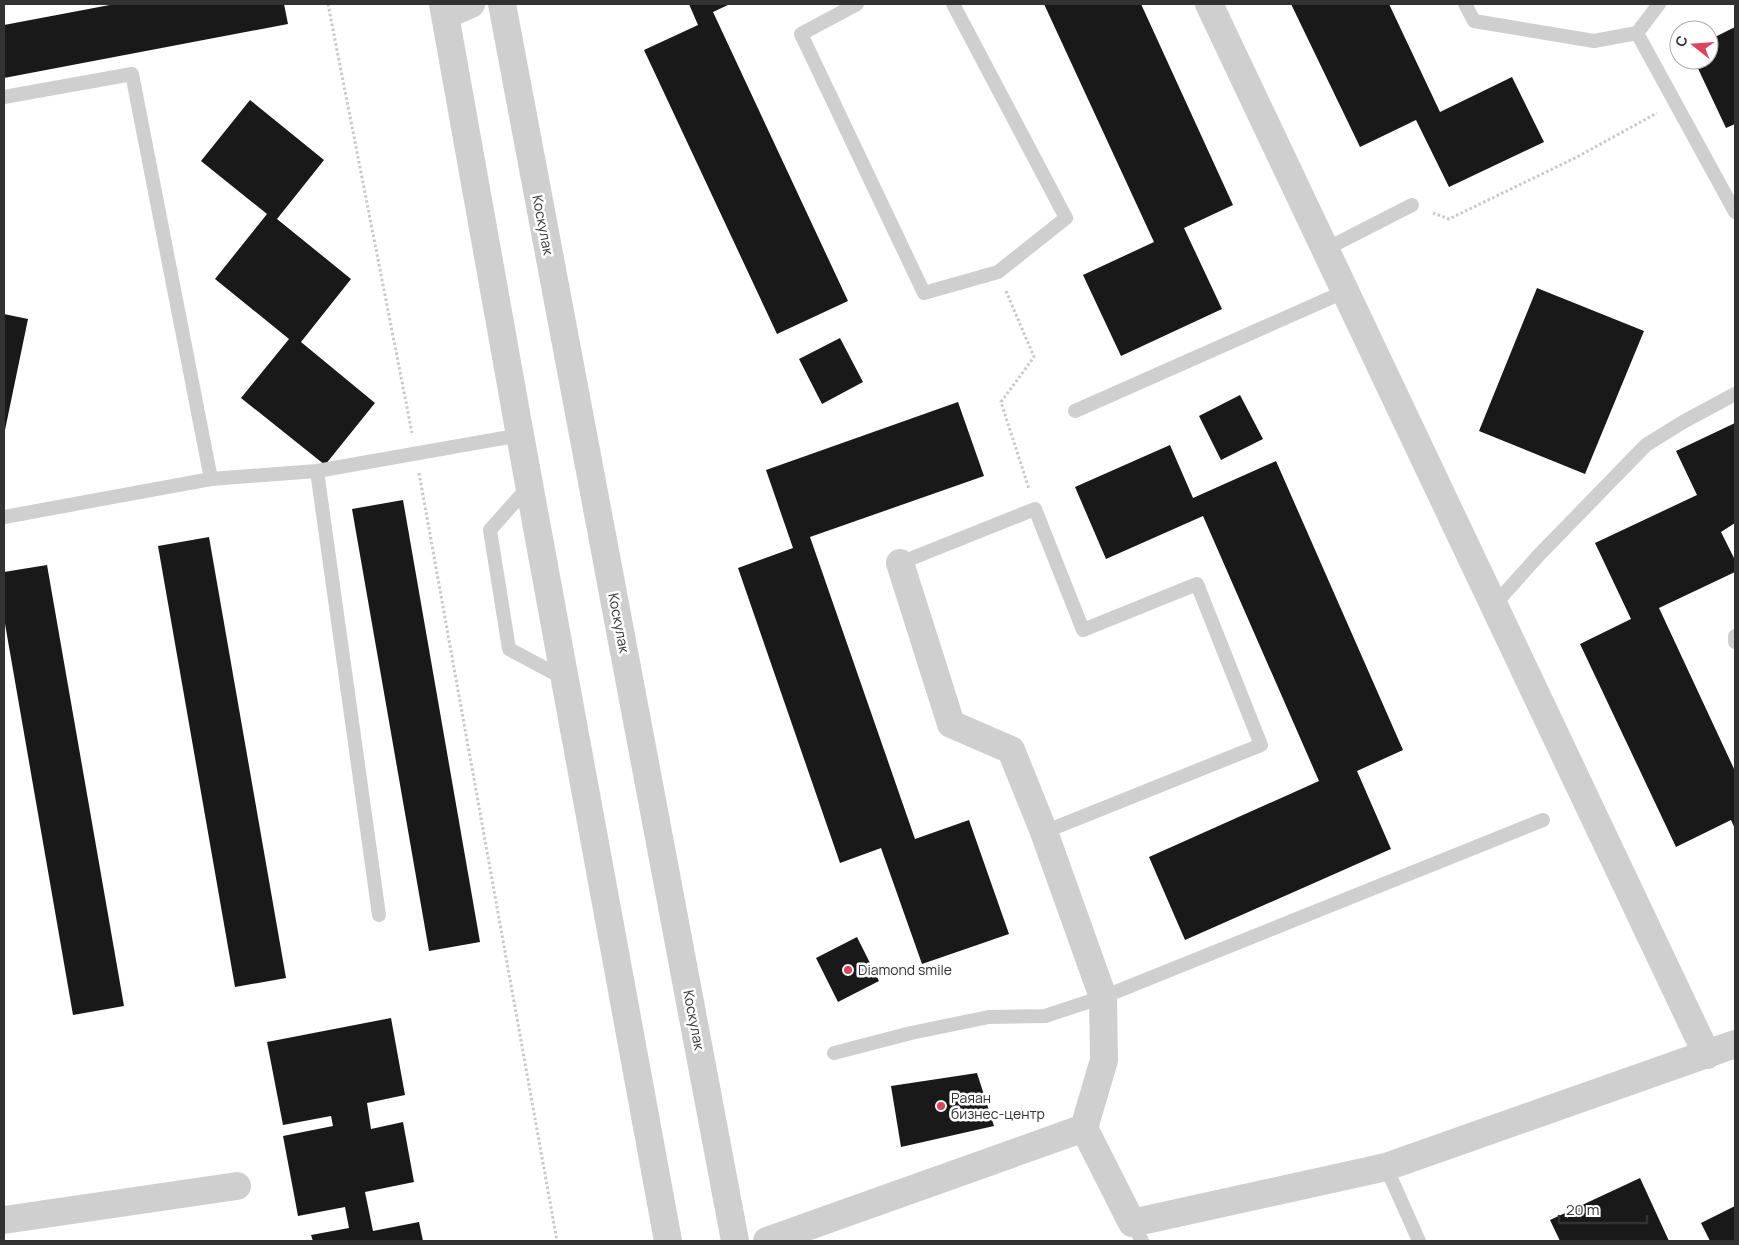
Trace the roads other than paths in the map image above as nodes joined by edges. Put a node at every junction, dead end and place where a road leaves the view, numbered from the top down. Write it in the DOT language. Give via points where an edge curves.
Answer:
graph roads {
  1 [pos="471,4"];
  2 [pos="502,4"];
  3 [pos="857,4"];
  4 [pos="953,4"];
  5 [pos="1209,4"];
  6 [pos="1465,4"];
  7 [pos="1659,4"];
  8 [pos="444,10"];
  9 [pos="1637,33"];
  10 [pos="4,97"];
  11 [pos="1412,205"];
  12 [pos="1735,212"];
  13 [pos="1326,249"];
  14 [pos="1346,291"];
  15 [pos="1735,394"];
  16 [pos="1075,410"];
  17 [pos="520,435"];
  18 [pos="317,471"];
  19 [pos="211,478"];
  20 [pos="529,486"];
  21 [pos="4,517"];
  22 [pos="900,563"];
  23 [pos="1495,604"];
  24 [pos="1735,636"];
  25 [pos="1735,642"];
  26 [pos="565,679"];
  27 [pos="1543,820"];
  28 [pos="1044,832"];
  29 [pos="379,915"];
  30 [pos="1103,997"];
  31 [pos="1735,1044"];
  32 [pos="834,1053"];
  33 [pos="1707,1055"];
  34 [pos="1084,1128"];
  35 [pos="1386,1167"];
  36 [pos="237,1186"];
  37 [pos="4,1220"];
  38 [pos="1137,1232"];
  39 [pos="668,1241"];
  40 [pos="736,1241"];
  41 [pos="767,1241"];
  42 [pos="1419,1241"];
  1 -- 8 [label="street"];
  2 -- 40 [label="street, Коскулак"];
  3 -- 4 [label="lane" via="801,34 924,293 998,272 1066,218"];
  5 -- 13 [label="street"];
  6 -- 9 [label="lane" via="1474,21 1594,40"];
  7 -- 9 [label="lane"];
  8 -- 17 [label="street"];
  9 -- 12 [label="lane"];
  10 -- 19 [label="lane" via="132,74"];
  11 -- 13 [label="lane"];
  13 -- 14 [label="street"];
  14 -- 16 [label="lane"];
  14 -- 23 [label="street"];
  15 -- 23 [label="lane" via="1646,445"];
  17 -- 18 [label="lane"];
  17 -- 20 [label="street"];
  18 -- 19 [label="lane"];
  18 -- 29 [label="lane"];
  19 -- 21 [label="lane"];
  20 -- 26 [label="street"];
  20 -- 26 [label="lane" via="490,530 508,649"];
  22 -- 28 [label="street" via="950,724 1011,750"];
  22 -- 28 [label="lane" via="1035,509 1083,630 1197,584 1261,745"];
  23 -- 33 [label="street"];
  24 -- 25 [label="lane"];
  26 -- 39 [label="street"];
  27 -- 30 [label="lane"];
  28 -- 30 [label="street"];
  30 -- 32 [label="lane" via="1045,1016 989,1017"];
  30 -- 34 [label="street" via="1104,1060"];
  31 -- 33 [label="street"];
  33 -- 35 [label="street"];
  34 -- 38 [label="street"];
  34 -- 41 [label="street"];
  35 -- 38 [label="street"];
  35 -- 42 [label="lane"];
  36 -- 37 [label="street"];
}
